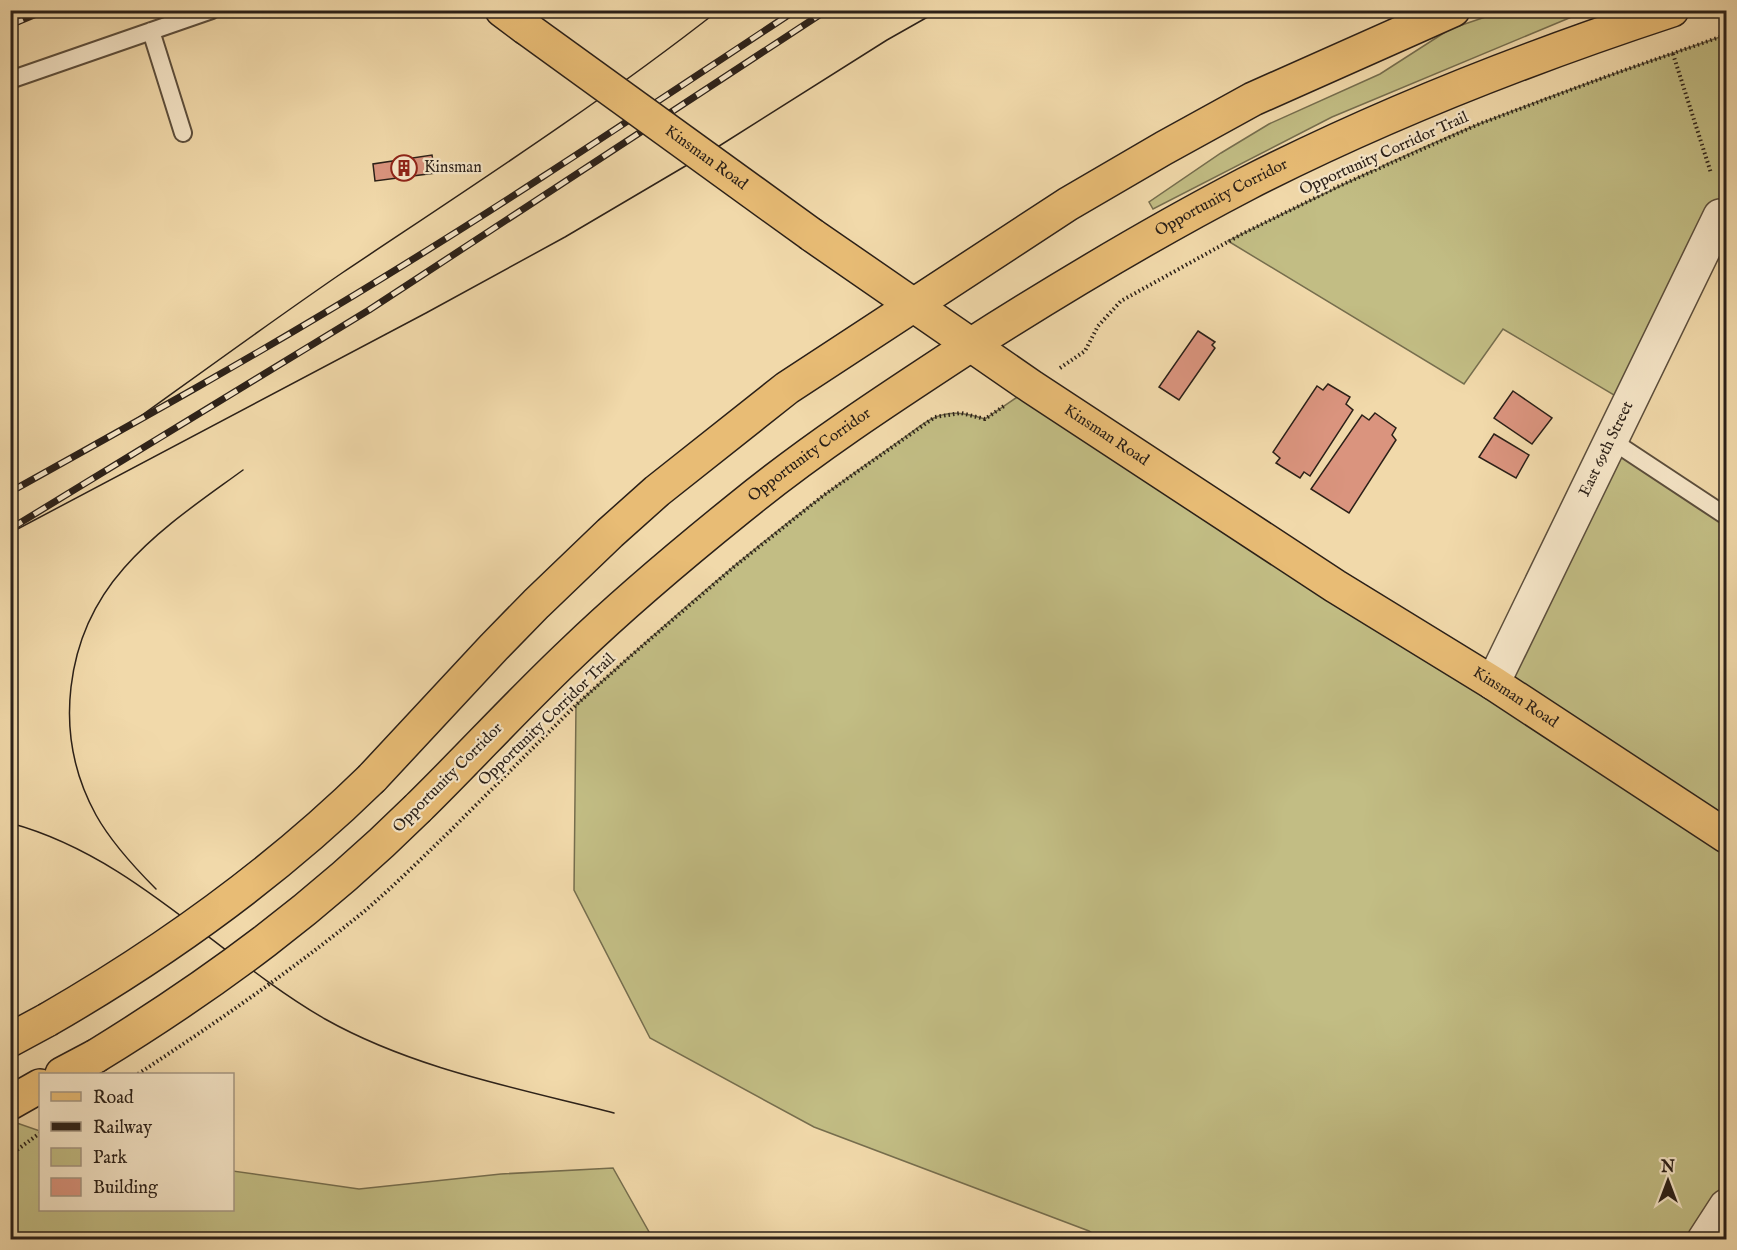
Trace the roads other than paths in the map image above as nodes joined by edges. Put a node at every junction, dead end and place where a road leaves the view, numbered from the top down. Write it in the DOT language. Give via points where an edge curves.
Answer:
graph roads {
  1 [pos="212,10"];
  2 [pos="502,10"];
  3 [pos="1453,10"];
  4 [pos="1672,10"];
  5 [pos="151,31"];
  6 [pos="10,80"];
  7 [pos="183,133"];
  8 [pos="1723,218"];
  9 [pos="913,305"];
  10 [pos="971,345"];
  11 [pos="1611,440"];
  12 [pos="1726,516"];
  13 [pos="1493,683"];
  14 [pos="1726,836"];
  15 [pos="10,1040"];
  16 [pos="64,1073"];
  17 [pos="39,1087"];
  18 [pos="10,1103"];
  19 [pos="1726,1206"];
  20 [pos="1704,1239"];
  1 -- 5 [label="lane"];
  2 -- 9 [label="main road, Kinsman Road, bridge"];
  3 -- 9 [label="main road" via="1253,99 1209,123 1068,204"];
  4 -- 10 [label="main road, Opportunity Corridor" via="1445,93 1296,160 1101,264"];
  5 -- 6 [label="lane"];
  5 -- 7 [label="lane"];
  8 -- 11 [label="street, East 69th Street"];
  9 -- 10 [label="main road, Kinsman Road"];
  9 -- 15 [label="main road, bridge" via="787,388 657,491 536,604 372,778 311,835 231,900 141,964"];
  10 -- 13 [label="main road, Kinsman Road" via="1335,586"];
  10 -- 16 [label="main road, Opportunity Corridor, bridge" via="823,443 654,579 572,653 418,808 326,893 268,940 177,1005"];
  11 -- 12 [label="lane"];
  11 -- 13 [label="street, East 69th Street"];
  13 -- 14 [label="main road, Kinsman Road"];
  17 -- 18 [label="main road"];
  19 -- 20 [label="street"];
}
